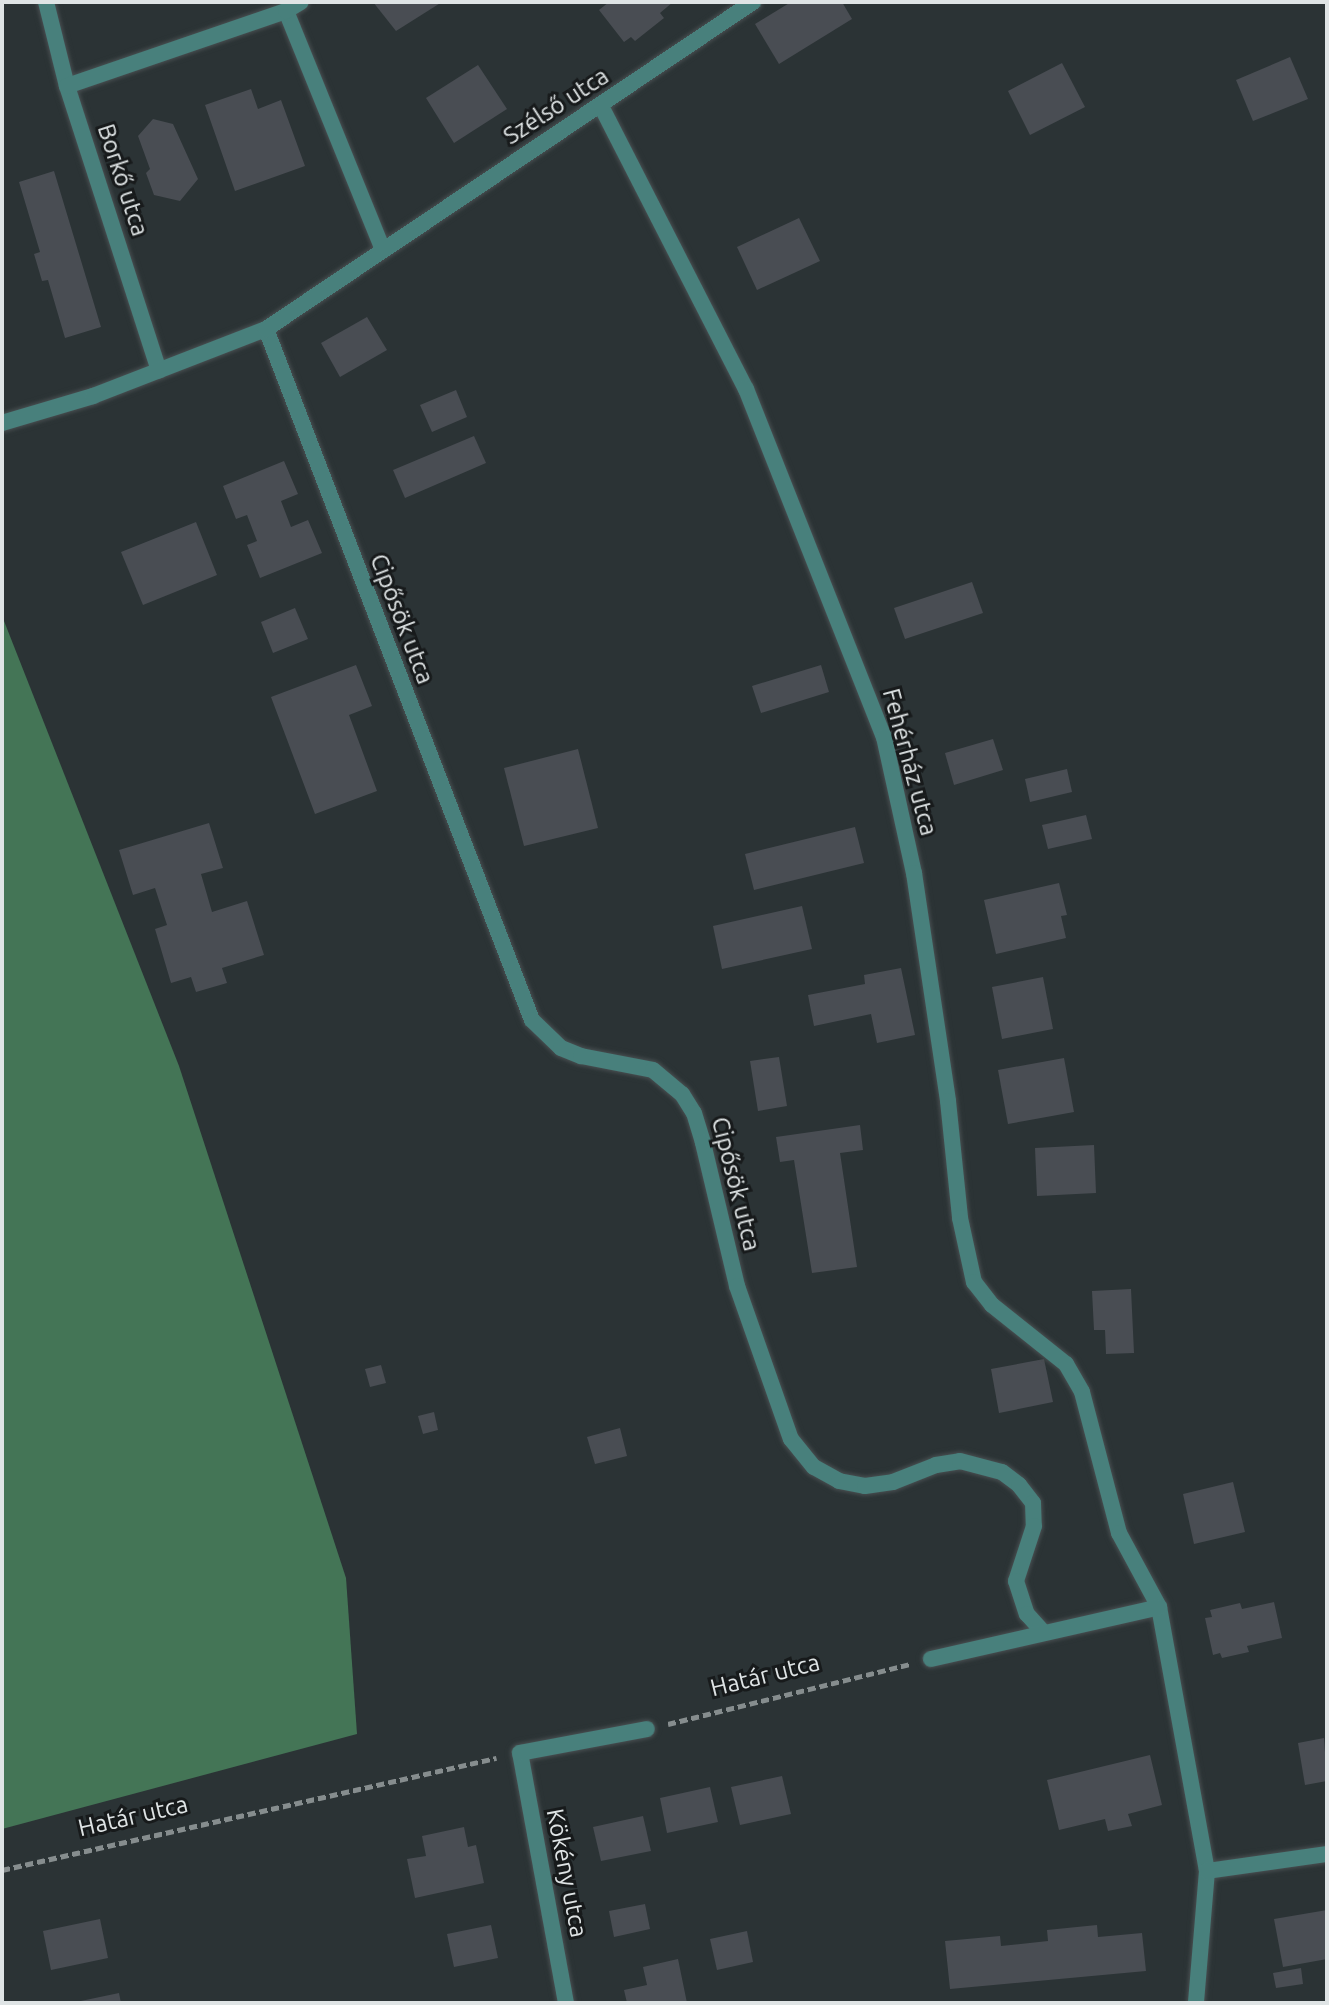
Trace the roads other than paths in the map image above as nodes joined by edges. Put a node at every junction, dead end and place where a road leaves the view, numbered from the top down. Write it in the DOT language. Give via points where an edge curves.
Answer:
graph roads {
  1 [pos="46,2"];
  2 [pos="753,2"];
  3 [pos="294,7"];
  4 [pos="67,86"];
  5 [pos="601,106"];
  6 [pos="382,247"];
  7 [pos="266,329"];
  8 [pos="159,371"];
  9 [pos="2,423"];
  10 [pos="1159,1607"];
  11 [pos="1044,1633"];
  12 [pos="931,1659"];
  13 [pos="647,1729"];
  14 [pos="1327,1854"];
  15 [pos="1207,1871"];
  16 [pos="566,2003"];
  17 [pos="1196,2003"];
  1 -- 4 [label="street, Borkő utca"];
  2 -- 5 [label="street, Szélső utca"];
  3 -- 4 [label="street"];
  3 -- 6 [label="street"];
  4 -- 8 [label="street, Borkő utca"];
  5 -- 6 [label="street, Szélső utca"];
  5 -- 10 [label="street, Fehérház utca" via="746,389 884,737 914,873 965,1256 974,1282 992,1305 1066,1364 1082,1392 1119,1533"];
  6 -- 7 [label="street, Szélső utca"];
  7 -- 8 [label="street, Szélső utca"];
  7 -- 11 [label="street, Cipősök utca" via="532,1020 561,1048 653,1070 682,1094 694,1113 737,1286 791,1439 814,1467 839,1481 865,1486 960,1461 1002,1472 1019,1485 1033,1503 1034,1526 1016,1581 1027,1614"];
  8 -- 9 [label="street, Szélső utca"];
  10 -- 11 [label="street"];
  10 -- 15 [label="street"];
  11 -- 12 [label="street"];
  13 -- 16 [label="street, Kökény utca" via="520,1753"];
  14 -- 15 [label="street"];
  15 -- 17 [label="street"];
}
